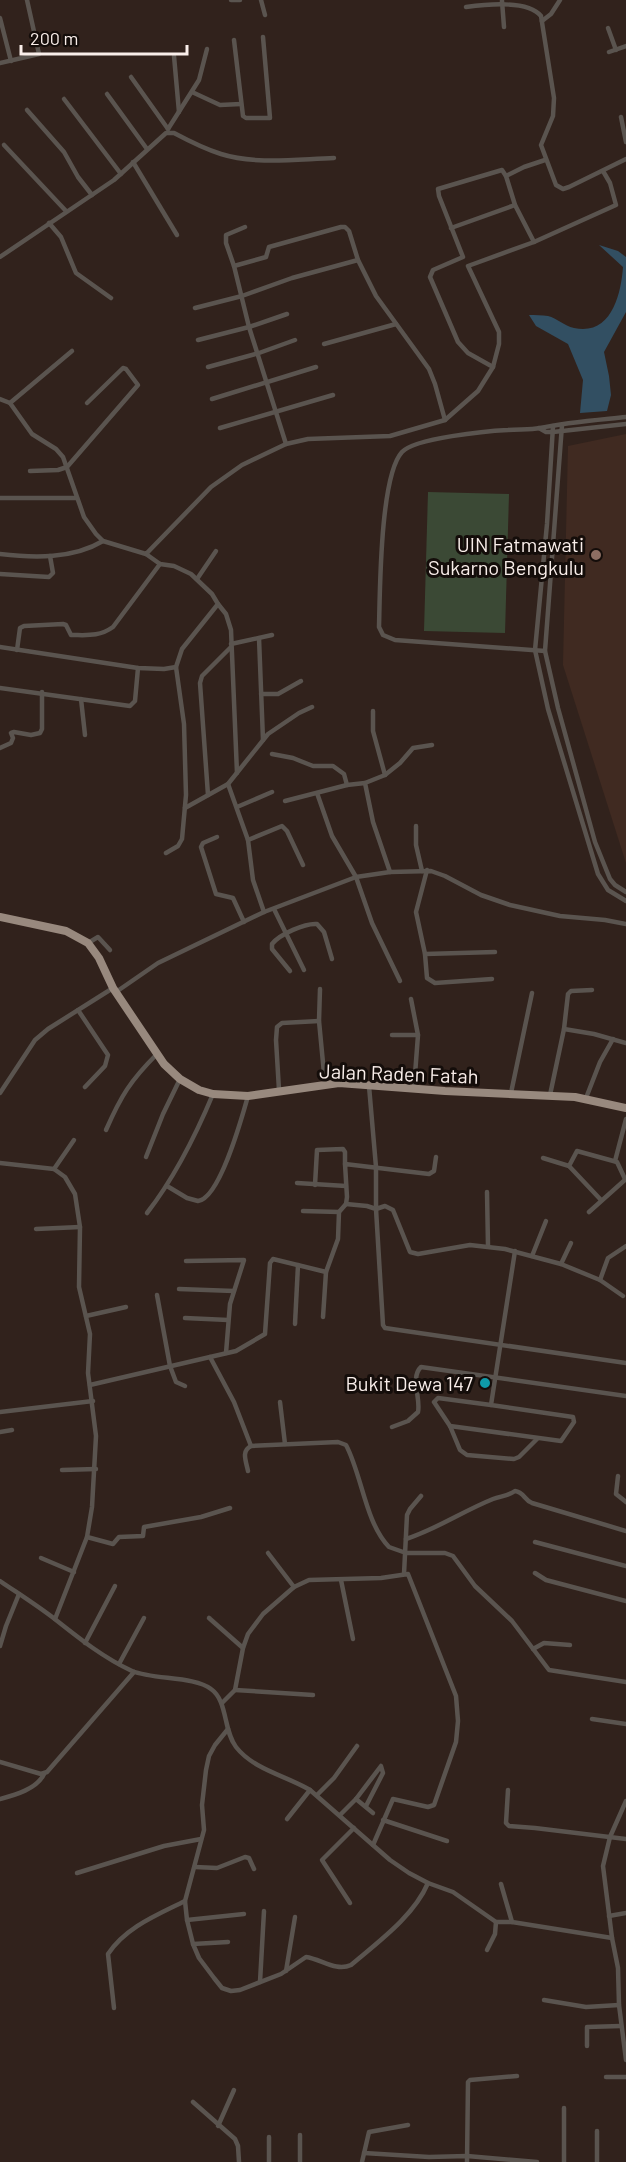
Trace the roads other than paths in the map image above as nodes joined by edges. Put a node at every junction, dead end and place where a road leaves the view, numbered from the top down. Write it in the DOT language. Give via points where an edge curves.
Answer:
graph roads {
  1 [pos="27,0"];
  2 [pos="231,0"];
  3 [pos="240,0"];
  4 [pos="261,0"];
  5 [pos="560,0"];
  6 [pos="502,1"];
  7 [pos="516,1"];
  8 [pos="466,7"];
  9 [pos="265,15"];
  10 [pos="0,18"];
  11 [pos="543,21"];
  12 [pos="504,27"];
  13 [pos="609,28"];
  14 [pos="263,37"];
  15 [pos="234,40"];
  16 [pos="626,46"];
  17 [pos="207,49"];
  18 [pos="616,50"];
  19 [pos="609,52"];
  20 [pos="174,56"];
  21 [pos="10,61"];
  22 [pos="0,63"];
  23 [pos="131,77"];
  24 [pos="192,92"];
  25 [pos="107,94"];
  26 [pos="64,99"];
  27 [pos="241,104"];
  28 [pos="27,110"];
  29 [pos="178,112"];
  30 [pos="621,117"];
  31 [pos="169,130"];
  32 [pos="626,142"];
  33 [pos="4,145"];
  34 [pos="147,149"];
  35 [pos="334,158"];
  36 [pos="626,159"];
  37 [pos="545,160"];
  38 [pos="133,162"];
  39 [pos="603,171"];
  40 [pos="121,174"];
  41 [pos="506,176"];
  42 [pos="92,195"];
  43 [pos="515,205"];
  44 [pos="66,211"];
  45 [pos="49,223"];
  46 [pos="245,227"];
  47 [pos="451,228"];
  48 [pos="177,235"];
  49 [pos="534,242"];
  50 [pos="0,257"];
  51 [pos="463,258"];
  52 [pos="358,260"];
  53 [pos="234,266"];
  54 [pos="468,266"];
  55 [pos="242,296"];
  56 [pos="111,298"];
  57 [pos="195,308"];
  58 [pos="287,314"];
  59 [pos="396,324"];
  60 [pos="249,327"];
  61 [pos="198,340"];
  62 [pos="295,340"];
  63 [pos="324,344"];
  64 [pos="72,351"];
  65 [pos="259,353"];
  66 [pos="208,367"];
  67 [pos="315,367"];
  68 [pos="492,367"];
  69 [pos="268,382"];
  70 [pos="333,395"];
  71 [pos="0,399"];
  72 [pos="212,399"];
  73 [pos="10,403"];
  74 [pos="87,403"];
  75 [pos="276,412"];
  76 [pos="626,417"];
  77 [pos="445,420"];
  78 [pos="626,424"];
  79 [pos="562,428"];
  80 [pos="220,429"];
  81 [pos="553,429"];
  82 [pos="286,444"];
  83 [pos="67,467"];
  84 [pos="30,471"];
  85 [pos="77,498"];
  86 [pos="0,500"];
  87 [pos="103,541"];
  88 [pos="216,551"];
  89 [pos="0,554"];
  90 [pos="146,554"];
  91 [pos="50,556"];
  92 [pos="160,564"];
  93 [pos="0,574"];
  94 [pos="197,579"];
  95 [pos="218,604"];
  96 [pos="272,635"];
  97 [pos="259,638"];
  98 [pos="231,646"];
  99 [pos="0,647"];
  100 [pos="17,650"];
  101 [pos="535,650"];
  102 [pos="545,651"];
  103 [pos="176,667"];
  104 [pos="138,668"];
  105 [pos="301,681"];
  106 [pos="0,688"];
  107 [pos="42,692"];
  108 [pos="261,694"];
  109 [pos="81,699"];
  110 [pos="312,708"];
  111 [pos="373,711"];
  112 [pos="85,735"];
  113 [pos="262,740"];
  114 [pos="432,745"];
  115 [pos="0,748"];
  116 [pos="272,754"];
  117 [pos="237,773"];
  118 [pos="385,775"];
  119 [pos="365,783"];
  120 [pos="228,784"];
  121 [pos="347,785"];
  122 [pos="272,792"];
  123 [pos="317,793"];
  124 [pos="208,795"];
  125 [pos="285,801"];
  126 [pos="237,807"];
  127 [pos="185,808"];
  128 [pos="416,826"];
  129 [pos="217,837"];
  130 [pos="248,840"];
  131 [pos="166,853"];
  132 [pos="303,865"];
  133 [pos="424,871"];
  134 [pos="390,872"];
  135 [pos="356,877"];
  136 [pos="626,892"];
  137 [pos="626,901"];
  138 [pos="274,909"];
  139 [pos="264,912"];
  140 [pos="0,917"];
  141 [pos="244,922"];
  142 [pos="626,924"];
  143 [pos="286,934"];
  144 [pos="88,943"];
  145 [pos="110,950"];
  146 [pos="495,952"];
  147 [pos="425,954"];
  148 [pos="332,959"];
  149 [pos="304,970"];
  150 [pos="290,971"];
  151 [pos="492,979"];
  152 [pos="400,981"];
  153 [pos="320,989"];
  154 [pos="114,990"];
  155 [pos="592,990"];
  156 [pos="532,993"];
  157 [pos="411,999"];
  158 [pos="78,1010"];
  159 [pos="319,1021"];
  160 [pos="564,1029"];
  161 [pos="392,1035"];
  162 [pos="418,1035"];
  163 [pos="613,1039"];
  164 [pos="626,1043"];
  165 [pos="157,1054"];
  166 [pos="180,1079"];
  167 [pos="325,1084"];
  168 [pos="369,1086"];
  169 [pos="85,1087"];
  170 [pos="414,1088"];
  171 [pos="279,1090"];
  172 [pos="0,1093"];
  173 [pos="213,1094"];
  174 [pos="511,1094"];
  175 [pos="550,1095"];
  176 [pos="248,1096"];
  177 [pos="586,1098"];
  178 [pos="626,1108"];
  179 [pos="626,1119"];
  180 [pos="106,1130"];
  181 [pos="74,1140"];
  182 [pos="146,1157"];
  183 [pos="436,1157"];
  184 [pos="543,1158"];
  185 [pos="616,1162"];
  186 [pos="0,1163"];
  187 [pos="345,1164"];
  188 [pos="626,1165"];
  189 [pos="569,1166"];
  190 [pos="376,1167"];
  191 [pos="54,1169"];
  192 [pos="626,1179"];
  193 [pos="297,1183"];
  194 [pos="315,1185"];
  195 [pos="167,1186"];
  196 [pos="346,1186"];
  197 [pos="487,1192"];
  198 [pos="601,1200"];
  199 [pos="346,1204"];
  200 [pos="376,1209"];
  201 [pos="303,1211"];
  202 [pos="339,1212"];
  203 [pos="589,1212"];
  204 [pos="147,1213"];
  205 [pos="546,1221"];
  206 [pos="80,1227"];
  207 [pos="36,1229"];
  208 [pos="571,1243"];
  209 [pos="488,1246"];
  210 [pos="626,1246"];
  211 [pos="514,1251"];
  212 [pos="532,1256"];
  213 [pos="186,1261"];
  214 [pos="561,1264"];
  215 [pos="298,1265"];
  216 [pos="326,1272"];
  217 [pos="600,1280"];
  218 [pos="179,1289"];
  219 [pos="234,1291"];
  220 [pos="157,1295"];
  221 [pos="623,1296"];
  222 [pos="126,1307"];
  223 [pos="86,1316"];
  224 [pos="323,1317"];
  225 [pos="185,1318"];
  226 [pos="228,1320"];
  227 [pos="295,1324"];
  228 [pos="500,1345"];
  229 [pos="226,1353"];
  230 [pos="210,1357"];
  231 [pos="626,1363"];
  232 [pos="170,1366"];
  233 [pos="495,1377"];
  234 [pos="90,1386"];
  235 [pos="185,1386"];
  236 [pos="626,1396"];
  237 [pos="93,1401"];
  238 [pos="280,1402"];
  239 [pos="491,1405"];
  240 [pos="0,1412"];
  241 [pos="450,1426"];
  242 [pos="392,1427"];
  243 [pos="12,1430"];
  244 [pos="0,1432"];
  245 [pos="537,1439"];
  246 [pos="285,1444"];
  247 [pos="251,1446"];
  248 [pos="96,1469"];
  249 [pos="62,1470"];
  250 [pos="248,1471"];
  251 [pos="618,1476"];
  252 [pos="421,1496"];
  253 [pos="626,1502"];
  254 [pos="230,1508"];
  255 [pos="626,1531"];
  256 [pos="87,1537"];
  257 [pos="406,1539"];
  258 [pos="535,1542"];
  259 [pos="268,1553"];
  260 [pos="406,1553"];
  261 [pos="41,1558"];
  262 [pos="626,1566"];
  263 [pos="74,1572"];
  264 [pos="535,1573"];
  265 [pos="404,1574"];
  266 [pos="341,1580"];
  267 [pos="0,1581"];
  268 [pos="115,1586"];
  269 [pos="294,1587"];
  270 [pos="19,1594"];
  271 [pos="626,1601"];
  272 [pos="144,1618"];
  273 [pos="209,1618"];
  274 [pos="55,1619"];
  275 [pos="353,1639"];
  276 [pos="85,1643"];
  277 [pos="570,1645"];
  278 [pos="0,1646"];
  279 [pos="243,1648"];
  280 [pos="533,1649"];
  281 [pos="119,1664"];
  282 [pos="134,1672"];
  283 [pos="626,1682"];
  284 [pos="235,1690"];
  285 [pos="313,1695"];
  286 [pos="222,1703"];
  287 [pos="592,1719"];
  288 [pos="626,1724"];
  289 [pos="228,1729"];
  290 [pos="357,1746"];
  291 [pos="0,1762"];
  292 [pos="44,1774"];
  293 [pos="310,1790"];
  294 [pos="508,1790"];
  295 [pos="317,1795"];
  296 [pos="0,1799"];
  297 [pos="356,1799"];
  298 [pos="626,1801"];
  299 [pos="366,1806"];
  300 [pos="373,1813"];
  301 [pos="340,1815"];
  302 [pos="287,1819"];
  303 [pos="383,1820"];
  304 [pos="354,1828"];
  305 [pos="610,1837"];
  306 [pos="201,1839"];
  307 [pos="626,1839"];
  308 [pos="447,1841"];
  309 [pos="374,1845"];
  310 [pos="195,1867"];
  311 [pos="254,1869"];
  312 [pos="77,1873"];
  313 [pos="428,1883"];
  314 [pos="501,1884"];
  315 [pos="185,1901"];
  316 [pos="350,1903"];
  317 [pos="264,1911"];
  318 [pos="626,1913"];
  319 [pos="244,1914"];
  320 [pos="609,1916"];
  321 [pos="294,1917"];
  322 [pos="187,1920"];
  323 [pos="496,1922"];
  324 [pos="512,1922"];
  325 [pos="612,1938"];
  326 [pos="228,1942"];
  327 [pos="193,1944"];
  328 [pos="488,1950"];
  329 [pos="626,1967"];
  330 [pos="618,1968"];
  331 [pos="286,1971"];
  332 [pos="260,1982"];
  333 [pos="544,2000"];
  334 [pos="619,2005"];
  335 [pos="114,2008"];
  336 [pos="621,2026"];
  337 [pos="587,2046"];
  338 [pos="626,2060"];
  339 [pos="517,2076"];
  340 [pos="606,2077"];
  341 [pos="626,2077"];
  342 [pos="234,2090"];
  343 [pos="193,2102"];
  344 [pos="564,2108"];
  345 [pos="408,2125"];
  346 [pos="218,2126"];
  347 [pos="597,2131"];
  348 [pos="300,2135"];
  349 [pos="269,2137"];
  350 [pos="364,2153"];
  351 [pos="467,2159"];
  352 [pos="239,2162"];
  353 [pos="269,2162"];
  354 [pos="300,2162"];
  355 [pos="362,2162"];
  356 [pos="537,2162"];
  357 [pos="564,2162"];
  358 [pos="597,2162"];
  1 -- 21 [label="street" via="39,54"];
  2 -- 3 [label="street"];
  4 -- 9 [label="street"];
  5 -- 11 [label="street"];
  6 -- 7 [label="street"];
  6 -- 8 [label="street"];
  6 -- 12 [label="street"];
  7 -- 11 [label="street" via="536,9"];
  10 -- 21 [label="street"];
  11 -- 37 [label="street" via="554,98 553,116 541,142"];
  13 -- 18 [label="street"];
  14 -- 27 [label="street" via="270,118 245,117"];
  15 -- 27 [label="street"];
  16 -- 18 [label="street"];
  17 -- 24 [label="street"];
  18 -- 19 [label="street"];
  20 -- 29 [label="street"];
  21 -- 22 [label="street"];
  23 -- 31 [label="street"];
  24 -- 27 [label="street" via="220,105"];
  24 -- 29 [label="street"];
  25 -- 34 [label="street"];
  26 -- 40 [label="street"];
  28 -- 42 [label="street" via="64,152"];
  29 -- 31 [label="street"];
  30 -- 32 [label="street"];
  31 -- 34 [label="street"];
  31 -- 35 [label="street" via="240,158"];
  33 -- 44 [label="street"];
  34 -- 38 [label="street"];
  36 -- 39 [label="street"];
  37 -- 39 [label="street" via="559,188 569,188"];
  37 -- 41 [label="street"];
  38 -- 40 [label="street"];
  38 -- 48 [label="street"];
  39 -- 49 [label="street" via="616,206"];
  40 -- 42 [label="street"];
  41 -- 43 [label="street"];
  41 -- 47 [label="street" via="502,170 438,189"];
  42 -- 44 [label="street"];
  43 -- 47 [label="street"];
  43 -- 49 [label="street"];
  44 -- 45 [label="street"];
  45 -- 50 [label="street"];
  45 -- 56 [label="street" via="61,237 76,273"];
  46 -- 53 [label="street" via="226,235"];
  47 -- 51 [label="street"];
  49 -- 54 [label="street"];
  51 -- 54 [label="street"];
  51 -- 68 [label="street" via="433,270 430,277 458,342"];
  52 -- 53 [label="street" via="348,231 341,226 269,248 266,257"];
  52 -- 55 [label="street"];
  52 -- 59 [label="street"];
  53 -- 55 [label="street"];
  54 -- 68 [label="street" via="499,332 500,344"];
  55 -- 57 [label="street"];
  55 -- 60 [label="street"];
  58 -- 60 [label="street"];
  59 -- 63 [label="street"];
  59 -- 77 [label="street" via="432,376"];
  60 -- 61 [label="street"];
  60 -- 65 [label="street"];
  62 -- 65 [label="street"];
  64 -- 73 [label="street"];
  65 -- 66 [label="street"];
  65 -- 69 [label="street"];
  67 -- 69 [label="street"];
  68 -- 77 [label="street" via="478,391"];
  69 -- 72 [label="street"];
  69 -- 75 [label="street"];
  70 -- 75 [label="street"];
  71 -- 73 [label="street"];
  73 -- 83 [label="street" via="27,429 56,449"];
  74 -- 83 [label="street" via="123,368 138,385"];
  75 -- 80 [label="street"];
  75 -- 82 [label="street"];
  76 -- 79 [label="street"];
  77 -- 82 [label="street" via="390,436 322,437"];
  78 -- 79 [label="street"];
  79 -- 81 [label="street"];
  79 -- 102 [label="street"];
  81 -- 101 [label="street"];
  81 -- 101 [label="street" via="453,437 416,443 403,452 388,489 381,553 379,627 383,635 395,640"];
  82 -- 90 [label="street" via="221,478"];
  83 -- 84 [label="street"];
  83 -- 85 [label="street"];
  85 -- 86 [label="street"];
  85 -- 87 [label="street" via="87,523"];
  87 -- 90 [label="street"];
  87 -- 91 [label="street" via="89,550"];
  88 -- 94 [label="street"];
  89 -- 91 [label="street"];
  90 -- 92 [label="street"];
  91 -- 93 [label="street" via="53,573 49,577"];
  92 -- 94 [label="street" via="183,570"];
  92 -- 100 [label="street" via="113,627 104,633 71,635 63,624 24,626 20,628"];
  94 -- 95 [label="street"];
  95 -- 98 [label="street" via="230,625"];
  95 -- 103 [label="street" via="182,649"];
  96 -- 97 [label="street"];
  97 -- 98 [label="street"];
  97 -- 108 [label="street"];
  98 -- 117 [label="street"];
  98 -- 124 [label="street" via="200,683"];
  99 -- 100 [label="street"];
  100 -- 104 [label="street"];
  101 -- 102 [label="street"];
  101 -- 137 [label="street" via="548,709 595,866 608,890"];
  102 -- 136 [label="street" via="595,842 610,879"];
  103 -- 104 [label="street"];
  103 -- 127 [label="street" via="184,724"];
  104 -- 109 [label="street" via="135,701 130,706"];
  105 -- 108 [label="street" via="278,694"];
  106 -- 107 [label="street"];
  107 -- 109 [label="street"];
  107 -- 115 [label="street" via="40,733 11,733 11,743"];
  108 -- 113 [label="street"];
  109 -- 112 [label="street"];
  110 -- 113 [label="street" via="278,726"];
  111 -- 118 [label="street" via="373,731"];
  113 -- 117 [label="street"];
  114 -- 118 [label="street" via="410,749"];
  116 -- 121 [label="street" via="313,766 333,766 344,774"];
  117 -- 120 [label="street"];
  118 -- 119 [label="street"];
  119 -- 121 [label="street"];
  119 -- 134 [label="street"];
  120 -- 124 [label="street"];
  120 -- 126 [label="street"];
  121 -- 123 [label="street"];
  122 -- 126 [label="street"];
  123 -- 125 [label="street"];
  123 -- 135 [label="street" via="332,836"];
  124 -- 127 [label="street"];
  126 -- 130 [label="street"];
  127 -- 131 [label="street" via="182,839"];
  128 -- 133 [label="street" via="416,845"];
  129 -- 141 [label="street" via="201,847 210,879 216,894 233,898"];
  130 -- 132 [label="street" via="282,826"];
  130 -- 139 [label="street" via="253,880"];
  133 -- 134 [label="street"];
  133 -- 142 [label="street" via="440,873 510,905"];
  133 -- 147 [label="street" via="416,912"];
  134 -- 135 [label="street"];
  135 -- 138 [label="street"];
  135 -- 152 [label="street" via="375,930"];
  138 -- 139 [label="street"];
  138 -- 143 [label="street"];
  139 -- 141 [label="street"];
  140 -- 144 [label="highway" via="66,931"];
  141 -- 154 [label="street" via="158,963"];
  143 -- 148 [label="street" via="317,924 324,932"];
  143 -- 149 [label="street"];
  143 -- 150 [label="street" via="271,946"];
  144 -- 145 [label="street" via="98,937"];
  144 -- 154 [label="highway, Jalan Raden Fatah"];
  146 -- 147 [label="street"];
  147 -- 151 [label="street" via="430,982"];
  153 -- 159 [label="street"];
  154 -- 158 [label="street"];
  154 -- 165 [label="highway, Jalan Raden Fatah"];
  155 -- 160 [label="street" via="568,993"];
  156 -- 174 [label="street"];
  157 -- 162 [label="street"];
  158 -- 169 [label="street" via="108,1055 105,1066"];
  158 -- 172 [label="street" via="35,1040"];
  159 -- 167 [label="street"];
  159 -- 171 [label="street" via="282,1023 277,1027"];
  160 -- 163 [label="street"];
  160 -- 175 [label="street"];
  161 -- 162 [label="street"];
  162 -- 170 [label="street"];
  163 -- 164 [label="street"];
  163 -- 177 [label="street"];
  165 -- 166 [label="highway, Jalan Raden Fatah"];
  165 -- 180 [label="street" via="130,1082"];
  166 -- 173 [label="highway, Jalan Raden Fatah"];
  166 -- 182 [label="street"];
  167 -- 168 [label="highway, Jalan Raden Fatah"];
  167 -- 171 [label="highway, Jalan Raden Fatah"];
  168 -- 170 [label="highway, Jalan Raden Fatah"];
  168 -- 190 [label="street"];
  170 -- 174 [label="highway, Jalan Raden Fatah"];
  171 -- 176 [label="highway, Jalan Raden Fatah"];
  173 -- 176 [label="highway, Jalan Raden Fatah"];
  173 -- 195 [label="street" via="195,1137"];
  174 -- 175 [label="highway, Jalan Raden Fatah"];
  175 -- 177 [label="highway, Jalan Raden Fatah"];
  176 -- 195 [label="street" via="231,1153 208,1196 198,1201"];
  177 -- 178 [label="highway, Jalan Raden Fatah"];
  179 -- 185 [label="street"];
  181 -- 191 [label="street"];
  183 -- 190 [label="street" via="434,1171 429,1174"];
  184 -- 189 [label="street"];
  185 -- 188 [label="street"];
  185 -- 189 [label="street" via="577,1151"];
  185 -- 192 [label="street"];
  186 -- 191 [label="street"];
  187 -- 190 [label="street"];
  187 -- 194 [label="street" via="342,1149 317,1150"];
  187 -- 196 [label="street"];
  189 -- 198 [label="street"];
  190 -- 200 [label="street"];
  191 -- 206 [label="street" via="65,1177 75,1194"];
  192 -- 198 [label="street"];
  193 -- 194 [label="street"];
  194 -- 196 [label="street"];
  195 -- 204 [label="street"];
  196 -- 199 [label="street"];
  197 -- 209 [label="street"];
  198 -- 203 [label="street"];
  199 -- 200 [label="street"];
  199 -- 202 [label="street"];
  200 -- 209 [label="street" via="385,1206 393,1210 408,1249 414,1254"];
  200 -- 228 [label="street" via="385,1328"];
  201 -- 202 [label="street"];
  202 -- 216 [label="street" via="338,1239"];
  205 -- 212 [label="street"];
  206 -- 207 [label="street"];
  206 -- 223 [label="street" via="79,1287"];
  208 -- 214 [label="street"];
  209 -- 211 [label="street"];
  210 -- 217 [label="street" via="609,1258"];
  211 -- 212 [label="street"];
  211 -- 228 [label="street"];
  212 -- 214 [label="street"];
  213 -- 219 [label="street" via="244,1260"];
  214 -- 217 [label="street"];
  215 -- 216 [label="street"];
  215 -- 227 [label="street"];
  215 -- 229 [label="street" via="273,1259 265,1334"];
  216 -- 224 [label="street"];
  217 -- 221 [label="street"];
  218 -- 219 [label="street"];
  219 -- 226 [label="street"];
  220 -- 232 [label="street"];
  222 -- 223 [label="street"];
  223 -- 234 [label="street"];
  225 -- 226 [label="street"];
  226 -- 229 [label="street"];
  228 -- 231 [label="street"];
  228 -- 233 [label="street"];
  229 -- 230 [label="street"];
  230 -- 232 [label="street"];
  230 -- 247 [label="street"];
  232 -- 234 [label="street"];
  232 -- 235 [label="street" via="177,1382"];
  233 -- 236 [label="street"];
  233 -- 239 [label="street"];
  233 -- 242 [label="street" via="420,1368 416,1377 418,1412"];
  234 -- 237 [label="street"];
  237 -- 240 [label="street"];
  237 -- 248 [label="street"];
  238 -- 246 [label="street"];
  239 -- 241 [label="street" via="436,1399 434,1404"];
  239 -- 245 [label="street" via="574,1418 563,1440"];
  241 -- 245 [label="street"];
  241 -- 245 [label="street" via="466,1455 514,1459"];
  243 -- 244 [label="street"];
  246 -- 247 [label="street"];
  246 -- 260 [label="street" via="346,1445 368,1508 386,1544"];
  247 -- 250 [label="street" via="245,1453"];
  248 -- 249 [label="street"];
  248 -- 256 [label="street"];
  251 -- 253 [label="street" via="616,1494"];
  252 -- 257 [label="street" via="407,1515"];
  254 -- 256 [label="street" via="144,1527 143,1536 119,1537 113,1544"];
  255 -- 257 [label="street" via="528,1502 515,1491"];
  256 -- 263 [label="street"];
  257 -- 260 [label="street"];
  258 -- 262 [label="street"];
  259 -- 269 [label="street"];
  260 -- 265 [label="street"];
  260 -- 280 [label="street" via="453,1556"];
  261 -- 263 [label="street"];
  263 -- 274 [label="street"];
  264 -- 271 [label="street" via="546,1580"];
  265 -- 266 [label="street"];
  265 -- 303 [label="street" via="409,1575 456,1696 458,1721 456,1742 434,1805 393,1799"];
  266 -- 269 [label="street" via="309,1580"];
  266 -- 275 [label="street"];
  267 -- 270 [label="street"];
  268 -- 276 [label="street"];
  269 -- 279 [label="street" via="263,1614"];
  270 -- 274 [label="street"];
  270 -- 278 [label="street"];
  272 -- 281 [label="street"];
  273 -- 279 [label="street"];
  274 -- 276 [label="street"];
  276 -- 281 [label="street"];
  277 -- 280 [label="street" via="544,1643"];
  279 -- 284 [label="street"];
  280 -- 283 [label="street" via="549,1671"];
  281 -- 282 [label="street"];
  282 -- 286 [label="street" via="206,1686"];
  282 -- 292 [label="street"];
  284 -- 285 [label="street"];
  284 -- 286 [label="street"];
  286 -- 289 [label="street"];
  287 -- 288 [label="street"];
  289 -- 293 [label="street" via="243,1754"];
  289 -- 306 [label="street" via="209,1756"];
  290 -- 295 [label="street"];
  291 -- 292 [label="street"];
  292 -- 296 [label="street" via="23,1792"];
  293 -- 295 [label="street"];
  293 -- 302 [label="street"];
  294 -- 305 [label="street" via="509,1827"];
  295 -- 301 [label="street"];
  297 -- 299 [label="street"];
  297 -- 299 [label="street" via="381,1766 383,1773"];
  297 -- 301 [label="street"];
  298 -- 305 [label="street"];
  299 -- 300 [label="street"];
  301 -- 304 [label="street"];
  303 -- 308 [label="street"];
  303 -- 309 [label="street"];
  304 -- 309 [label="street"];
  304 -- 316 [label="street" via="322,1860"];
  305 -- 307 [label="street"];
  305 -- 320 [label="street" via="603,1866"];
  306 -- 310 [label="street"];
  306 -- 312 [label="street" via="164,1846"];
  309 -- 313 [label="street" via="390,1860"];
  310 -- 311 [label="street" via="217,1868 245,1857"];
  310 -- 315 [label="street"];
  313 -- 323 [label="street" via="453,1892"];
  313 -- 331 [label="street" via="404,1916 351,1965 337,1967 302,1957"];
  314 -- 324 [label="street"];
  315 -- 322 [label="street"];
  315 -- 335 [label="street" via="136,1927 108,1954"];
  317 -- 332 [label="street"];
  318 -- 320 [label="street"];
  319 -- 322 [label="street"];
  320 -- 325 [label="street"];
  321 -- 331 [label="street"];
  322 -- 327 [label="street"];
  323 -- 324 [label="street"];
  323 -- 328 [label="street"];
  324 -- 325 [label="street"];
  325 -- 330 [label="street"];
  326 -- 327 [label="street"];
  327 -- 332 [label="street" via="199,1958 225,1989 240,1990"];
  329 -- 330 [label="street"];
  330 -- 334 [label="street"];
  331 -- 332 [label="street"];
  333 -- 334 [label="street" via="586,2007"];
  334 -- 336 [label="street"];
  336 -- 337 [label="street" via="587,2027"];
  336 -- 338 [label="street"];
  339 -- 351 [label="street" via="469,2081"];
  340 -- 341 [label="street"];
  342 -- 346 [label="street"];
  343 -- 346 [label="street"];
  344 -- 357 [label="street"];
  345 -- 350 [label="street" via="369,2132"];
  346 -- 352 [label="street" via="237,2142"];
  347 -- 358 [label="street"];
  348 -- 354 [label="street"];
  349 -- 353 [label="street"];
  350 -- 351 [label="street"];
  350 -- 355 [label="street"];
  351 -- 356 [label="street"];
}
